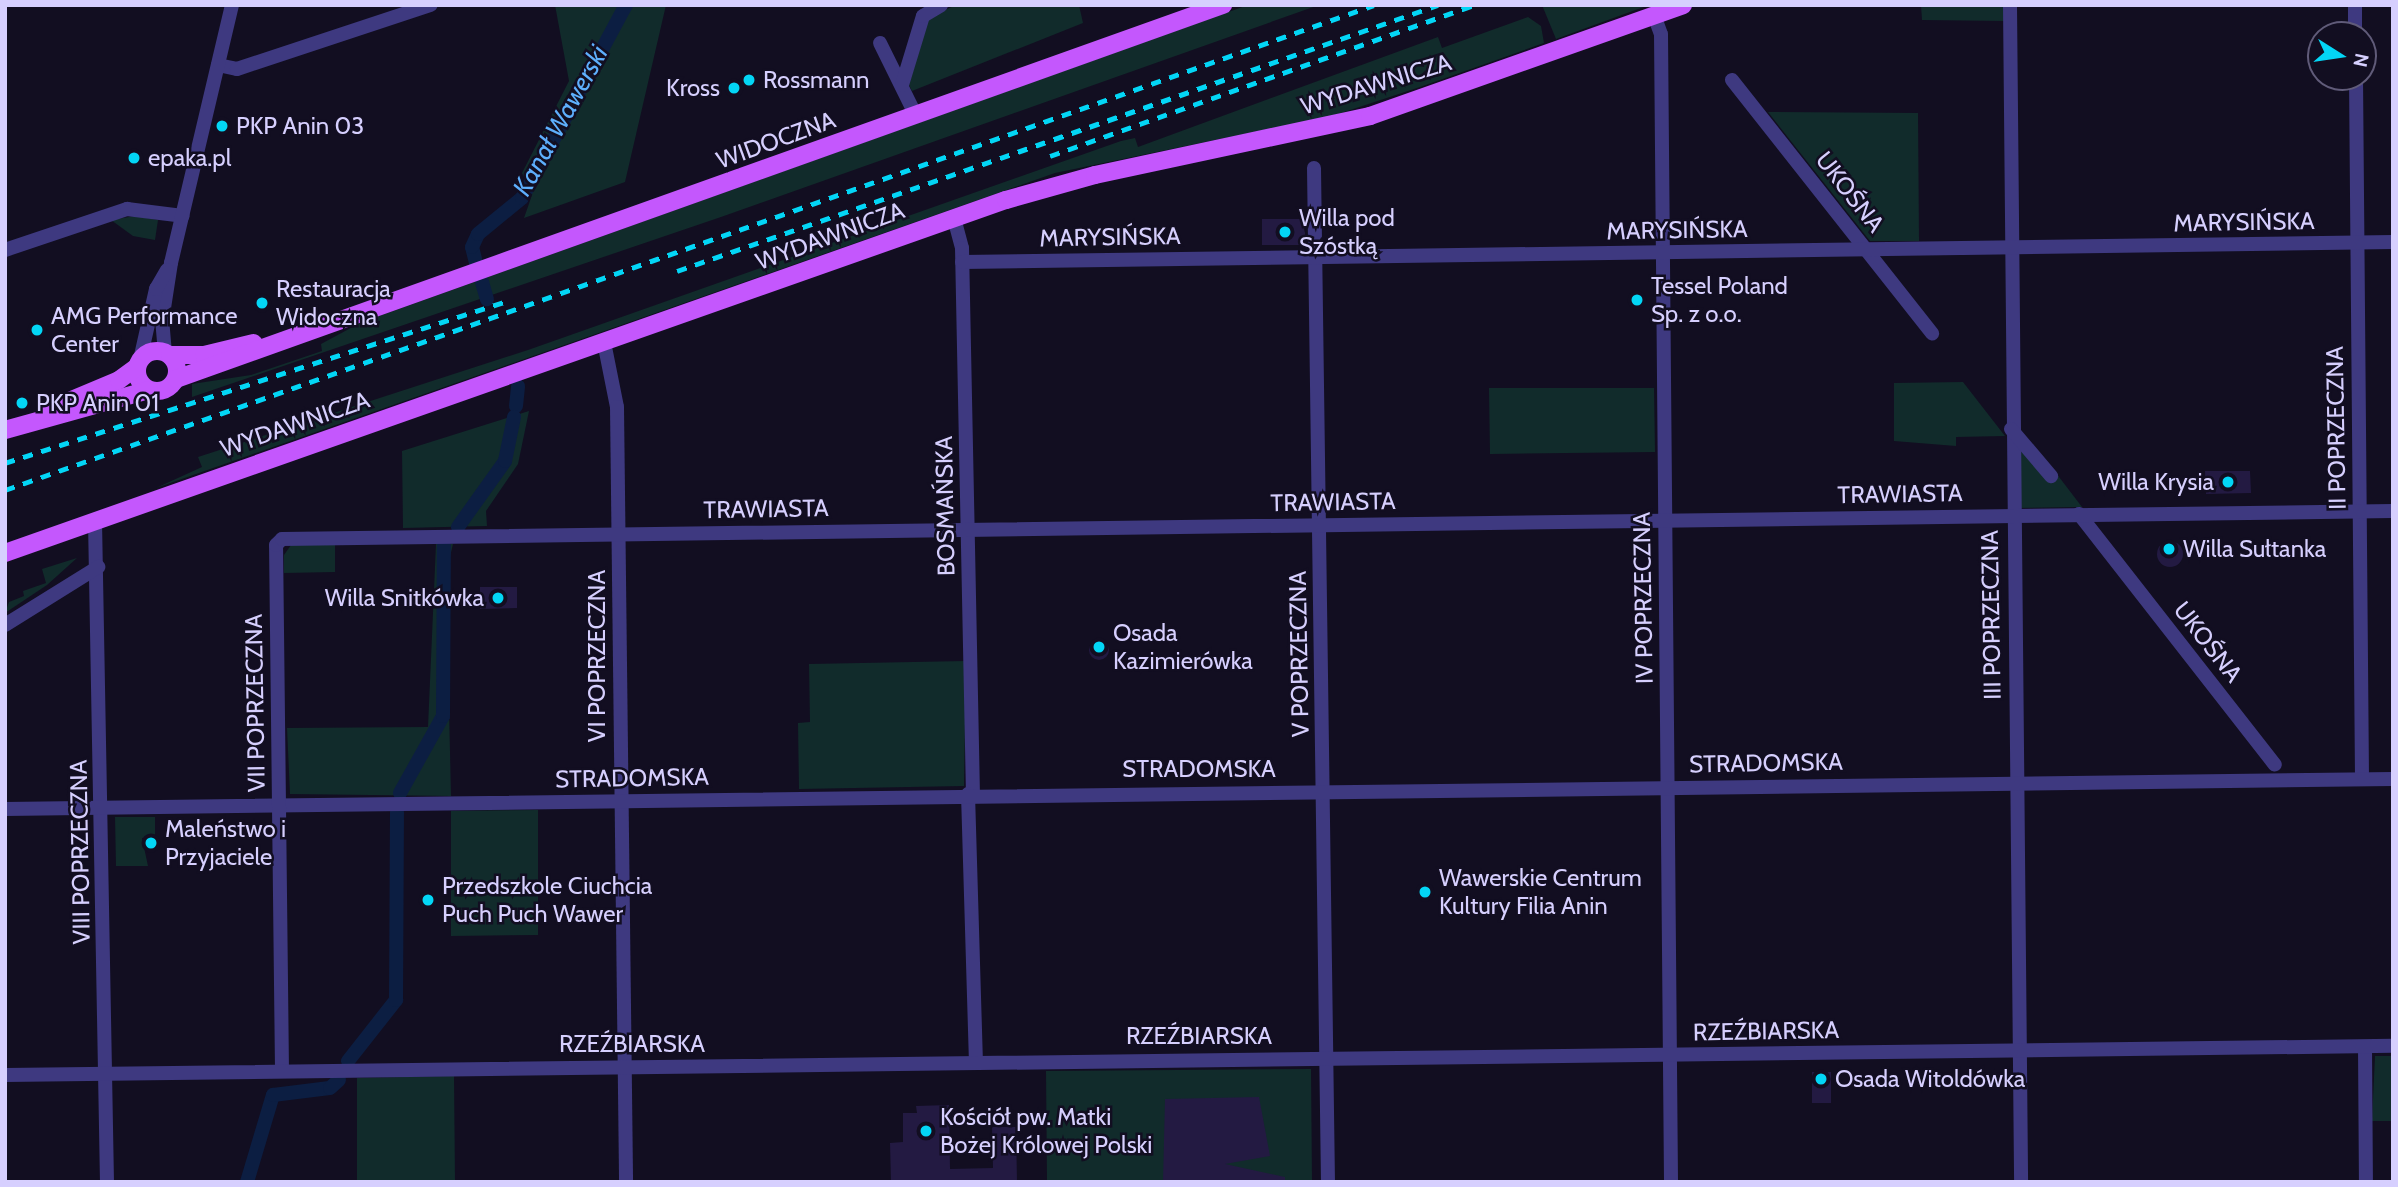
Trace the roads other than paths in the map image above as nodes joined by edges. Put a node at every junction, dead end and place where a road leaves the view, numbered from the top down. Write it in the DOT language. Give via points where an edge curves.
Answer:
graph roads {
  1 [pos="232,5"];
  2 [pos="431,5"];
  3 [pos="941,5"];
  4 [pos="1223,5"];
  5 [pos="1683,5"];
  6 [pos="2010,5"];
  7 [pos="1654,15"];
  8 [pos="880,43"];
  9 [pos="218,65"];
  10 [pos="1732,80"];
  11 [pos="902,85"];
  12 [pos="2356,91"];
  13 [pos="916,116"];
  14 [pos="1314,168"];
  15 [pos="183,216"];
  16 [pos="954,218"];
  17 [pos="2357,242"];
  18 [pos="2393,242"];
  19 [pos="2013,248"];
  20 [pos="1866,249"];
  21 [pos="5,250"];
  22 [pos="1664,253"];
  23 [pos="1315,257"];
  24 [pos="962,262"];
  25 [pos="157,313"];
  26 [pos="346,319"];
  27 [pos="1931,333"];
  28 [pos="604,342"];
  29 [pos="167,354"];
  30 [pos="139,363"];
  31 [pos="176,379"];
  32 [pos="149,390"];
  33 [pos="2011,429"];
  34 [pos="5,430"];
  35 [pos="2051,475"];
  36 [pos="2393,510"];
  37 [pos="2360,511"];
  38 [pos="2079,514"];
  39 [pos="2012,515"];
  40 [pos="1665,520"];
  41 [pos="95,521"];
  42 [pos="1319,525"];
  43 [pos="969,527"];
  44 [pos="619,534"];
  45 [pos="276,545"];
  46 [pos="5,553"];
  47 [pos="98,567"];
  48 [pos="5,625"];
  49 [pos="2275,765"];
  50 [pos="2362,779"];
  51 [pos="2393,779"];
  52 [pos="2017,782"];
  53 [pos="1668,787"];
  54 [pos="1323,791"];
  55 [pos="970,794"];
  56 [pos="621,801"];
  57 [pos="279,803"];
  58 [pos="103,807"];
  59 [pos="5,809"];
  60 [pos="2365,1046"];
  61 [pos="2393,1046"];
  62 [pos="2018,1051"];
  63 [pos="1670,1055"];
  64 [pos="1325,1059"];
  65 [pos="976,1063"];
  66 [pos="624,1066"];
  67 [pos="282,1071"];
  68 [pos="106,1073"];
  69 [pos="5,1074"];
  70 [pos="107,1182"];
  71 [pos="625,1182"];
  72 [pos="1328,1182"];
  73 [pos="1671,1182"];
  74 [pos="2021,1182"];
  75 [pos="2366,1182"];
  1 -- 9 [label="street"];
  2 -- 9 [label="street" via="237,69"];
  3 -- 11 [label="street" via="923,16"];
  4 -- 13 [label="main road, WIDOCZNA"];
  5 -- 7 [label="main road, WYDAWNICZA"];
  6 -- 19 [label="street, III POPRZECZNA"];
  7 -- 16 [label="main road, WYDAWNICZA" via="1370,116 1085,177"];
  7 -- 22 [label="street, IV POPRZECZNA" via="1661,34"];
  8 -- 11 [label="street"];
  9 -- 15 [label="street"];
  10 -- 20 [label="street, UKOŚNA"];
  11 -- 13 [label="street"];
  12 -- 17 [label="street, II POPRZECZNA"];
  13 -- 26 [label="main road, WIDOCZNA"];
  14 -- 23 [label="street, V POPRZECZNA"];
  15 -- 21 [label="street" via="127,209"];
  15 -- 25 [label="street"];
  16 -- 24 [label="street, BOSMAŃSKA"];
  16 -- 28 [label="main road, WYDAWNICZA"];
  17 -- 18 [label="street, MARYSIŃSKA"];
  17 -- 19 [label="street, MARYSIŃSKA"];
  17 -- 37 [label="street, II POPRZECZNA"];
  19 -- 20 [label="street, MARYSIŃSKA"];
  19 -- 33 [label="street, III POPRZECZNA"];
  20 -- 22 [label="street, MARYSIŃSKA"];
  20 -- 27 [label="street, UKOŚNA"];
  22 -- 23 [label="street, MARYSIŃSKA"];
  22 -- 40 [label="street, IV POPRZECZNA"];
  23 -- 24 [label="street, MARYSIŃSKA"];
  23 -- 42 [label="street, V POPRZECZNA"];
  24 -- 43 [label="street, BOSMAŃSKA"];
  25 -- 29 [label="street"];
  25 -- 30 [label="street"];
  26 -- 29 [label="main road, WIDOCZNA" via="204,355"];
  26 -- 31 [label="main road, WIDOCZNA"];
  28 -- 41 [label="main road, WYDAWNICZA"];
  28 -- 44 [label="street, VI POPRZECZNA" via="617,407"];
  29 -- 30 [label="main road" via="154,351"];
  29 -- 31 [label="main road"];
  30 -- 32 [label="main road" via="141,384"];
  30 -- 34 [label="main road" via="119,380"];
  31 -- 32 [label="main road" via="165,390"];
  32 -- 34 [label="main road"];
  33 -- 35 [label="street"];
  33 -- 39 [label="street, III POPRZECZNA"];
  36 -- 37 [label="street, TRAWIASTA"];
  37 -- 38 [label="street, TRAWIASTA"];
  37 -- 50 [label="street, II POPRZECZNA"];
  38 -- 39 [label="street, TRAWIASTA"];
  38 -- 49 [label="street, UKOŚNA"];
  39 -- 40 [label="street, TRAWIASTA"];
  39 -- 52 [label="street, III POPRZECZNA"];
  40 -- 42 [label="street, TRAWIASTA"];
  40 -- 53 [label="street, IV POPRZECZNA"];
  41 -- 46 [label="main road, WYDAWNICZA"];
  41 -- 47 [label="street, VIII POPRZECZNA"];
  42 -- 43 [label="street, TRAWIASTA"];
  42 -- 54 [label="street, V POPRZECZNA"];
  43 -- 44 [label="street, TRAWIASTA"];
  43 -- 55 [label="street, BOSMAŃSKA"];
  44 -- 45 [label="street, TRAWIASTA" via="288,538"];
  44 -- 56 [label="street, VI POPRZECZNA"];
  45 -- 57 [label="street, VII POPRZECZNA"];
  47 -- 48 [label="street"];
  47 -- 58 [label="street, VIII POPRZECZNA"];
  50 -- 51 [label="street, STRADOMSKA"];
  50 -- 52 [label="street, STRADOMSKA"];
  52 -- 53 [label="street, STRADOMSKA"];
  52 -- 62 [label="street, III POPRZECZNA"];
  53 -- 54 [label="street, STRADOMSKA"];
  53 -- 63 [label="street, IV POPRZECZNA"];
  54 -- 55 [label="street, STRADOMSKA"];
  54 -- 64 [label="street, V POPRZECZNA"];
  55 -- 56 [label="street, STRADOMSKA"];
  55 -- 65 [label="street, BOSMAŃSKA"];
  56 -- 57 [label="street, STRADOMSKA"];
  56 -- 66 [label="street, VI POPRZECZNA"];
  57 -- 58 [label="street, STRADOMSKA"];
  57 -- 67 [label="street, VII POPRZECZNA"];
  58 -- 59 [label="street, STRADOMSKA"];
  58 -- 68 [label="street, VIII POPRZECZNA"];
  60 -- 61 [label="street, RZEŹBIARSKA"];
  60 -- 62 [label="street, RZEŹBIARSKA"];
  60 -- 75 [label="street"];
  62 -- 63 [label="street, RZEŹBIARSKA"];
  62 -- 74 [label="street, III POPRZECZNA"];
  63 -- 64 [label="street, RZEŹBIARSKA"];
  63 -- 73 [label="street, IV POPRZECZNA"];
  64 -- 65 [label="street, RZEŹBIARSKA"];
  64 -- 72 [label="street, V POPRZECZNA"];
  65 -- 66 [label="street, RZEŹBIARSKA"];
  66 -- 67 [label="street, RZEŹBIARSKA"];
  66 -- 71 [label="street, VI POPRZECZNA"];
  67 -- 68 [label="street, RZEŹBIARSKA"];
  68 -- 69 [label="street, RZEŹBIARSKA"];
  68 -- 70 [label="street, VIII POPRZECZNA"];
}
